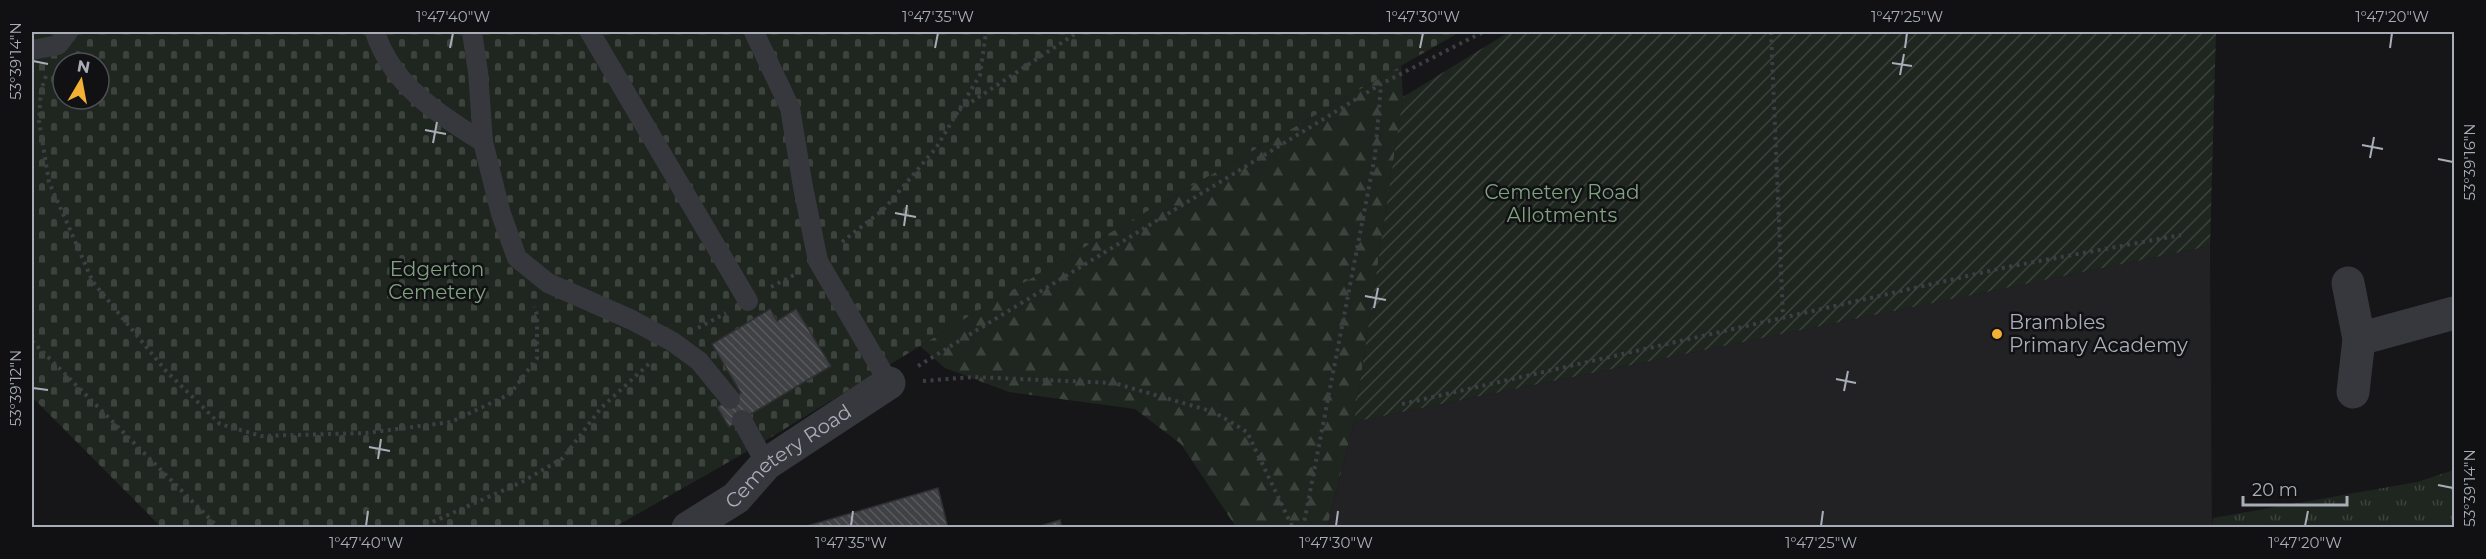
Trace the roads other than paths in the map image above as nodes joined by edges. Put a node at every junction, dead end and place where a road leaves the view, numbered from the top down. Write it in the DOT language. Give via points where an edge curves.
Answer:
graph roads {
  1 [pos="375,32"];
  2 [pos="472,32"];
  3 [pos="590,32"];
  4 [pos="754,33"];
  5 [pos="63,38"];
  6 [pos="32,50"];
  7 [pos="483,142"];
  8 [pos="2348,283"];
  9 [pos="747,301"];
  10 [pos="2454,313"];
  11 [pos="2359,339"];
  12 [pos="889,383"];
  13 [pos="2352,392"];
  14 [pos="730,399"];
  15 [pos="742,420"];
  16 [pos="766,464"];
  17 [pos="688,528"];
  1 -- 7 [label="lane" via="381,52 404,83 439,114"];
  2 -- 7 [label="lane"];
  3 -- 9 [label="lane"];
  4 -- 12 [label="lane" via="790,108 818,261"];
  5 -- 6 [label="lane"];
  7 -- 14 [label="lane" via="517,258 548,283 673,342 699,362"];
  8 -- 11 [label="street"];
  10 -- 11 [label="street"];
  11 -- 13 [label="street"];
  12 -- 16 [label="street, Cemetery Road"];
  15 -- 16 [label="lane"];
  16 -- 17 [label="street, Cemetery Road" via="736,498"];
}
